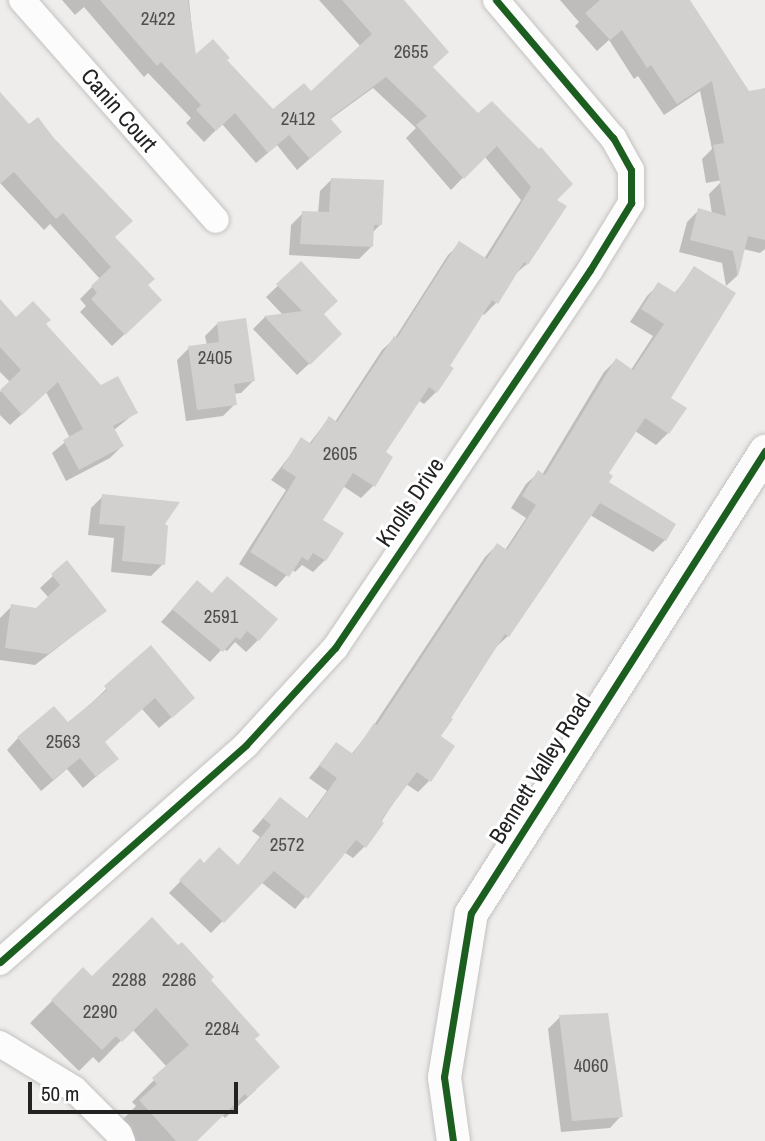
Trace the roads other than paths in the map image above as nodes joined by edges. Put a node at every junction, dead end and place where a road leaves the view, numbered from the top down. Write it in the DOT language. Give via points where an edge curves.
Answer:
graph roads {
  1 [pos="23,0"];
  2 [pos="496,0"];
  3 [pos="216,220"];
  4 [pos="765,451"];
  5 [pos="0,962"];
  6 [pos="0,1045"];
  7 [pos="122,1141"];
  8 [pos="453,1141"];
  1 -- 3 [label="street, Canin Court"];
  2 -- 5 [label="street, Knolls Drive" via="613,138 631,170 631,203 335,648 246,745"];
  4 -- 8 [label="street, Bennett Valley Road" via="471,913 444,1077"];
  6 -- 7 [label="street" via="74,1089"];
}
